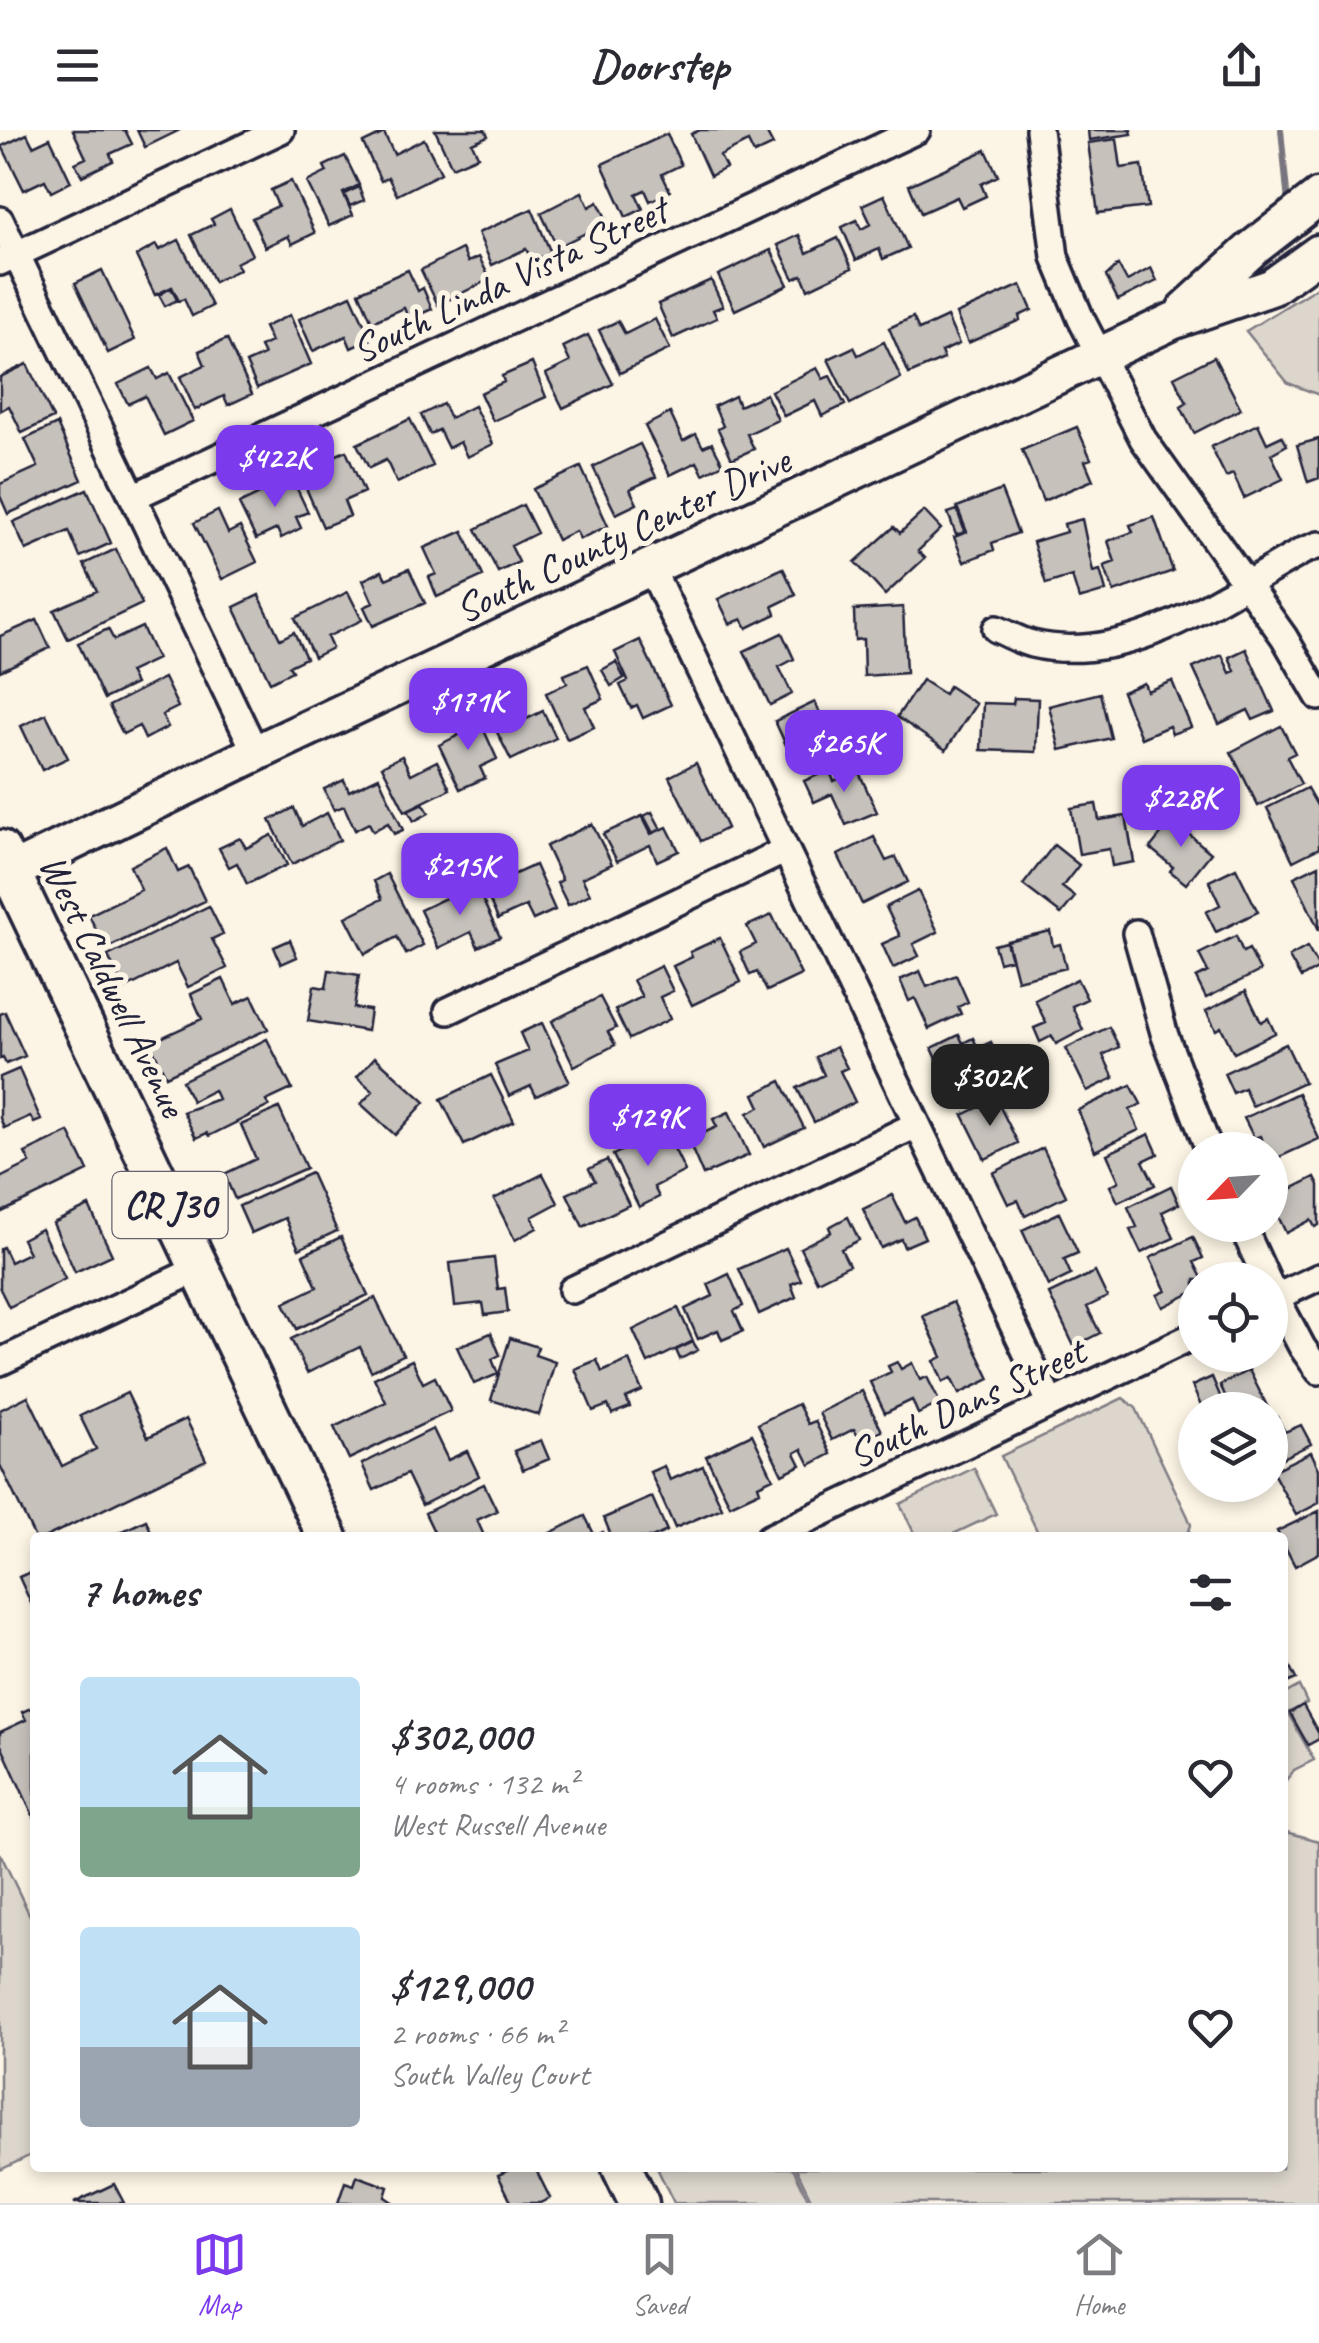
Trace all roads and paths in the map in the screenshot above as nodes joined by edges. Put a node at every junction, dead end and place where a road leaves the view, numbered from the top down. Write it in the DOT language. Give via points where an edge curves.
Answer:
graph roads {
  1 [pos="281,130"];
  2 [pos="917,130"];
  3 [pos="1039,130"];
  4 [pos="1318,198"];
  5 [pos="0,220"];
  6 [pos="1319,253"];
  7 [pos="8,258"];
  8 [pos="1173,321"];
  9 [pos="1100,356"];
  10 [pos="133,497"];
  11 [pos="1319,546"];
  12 [pos="651,568"];
  13 [pos="1245,584"];
  14 [pos="996,629"];
  15 [pos="1319,697"];
  16 [pos="256,753"];
  17 [pos="784,851"];
  18 [pos="3,867"];
  19 [pos="1136,933"];
  20 [pos="448,1011"];
  21 [pos="916,1126"];
  22 [pos="1202,1132"];
  23 [pos="200,1268"];
  24 [pos="1319,1277"];
  25 [pos="1288,1286"];
  26 [pos="572,1290"];
  27 [pos="1288,1319"];
  28 [pos="1178,1343"];
  29 [pos="0,1362"];
  30 [pos="1319,1371"];
  31 [pos="1050,1402"];
  32 [pos="325,1532"];
  33 [pos="781,1532"];
  34 [pos="624,2172"];
  35 [pos="639,2203"];
  1 -- 7 [label="street"];
  2 -- 10 [label="street, South Linda Vista Street"];
  3 -- 9 [label="street" via="1054,257"];
  4 -- 8 [label="street, South County Center Drive"];
  5 -- 7 [label="street"];
  6 -- 8 [label="street, South County Center Drive" via="1272,288"];
  7 -- 10 [label="street"];
  8 -- 9 [label="street, South County Center Drive"];
  9 -- 12 [label="street, South County Center Drive"];
  9 -- 13 [label="street" via="1142,439"];
  10 -- 16 [label="street"];
  11 -- 13 [label="street"];
  12 -- 16 [label="street, South County Center Drive"];
  12 -- 17 [label="street"];
  13 -- 14 [label="street" via="1147,634 1081,649 1031,644"];
  13 -- 15 [label="street"];
  16 -- 18 [label="street, South County Center Drive"];
  17 -- 20 [label="street"];
  17 -- 21 [label="street"];
  18 -- 23 [label="main road, West Caldwell Avenue / CR J30"];
  19 -- 22 [label="street"];
  21 -- 26 [label="street"];
  21 -- 31 [label="street"];
  23 -- 29 [label="street"];
  23 -- 32 [label="main road, West Caldwell Avenue / CR J30"];
  24 -- 25 [label="street"];
  27 -- 30 [label="street"];
  28 -- 31 [label="street, South Dans Street"];
  31 -- 33 [label="street, South Dans Street"];
  34 -- 35 [label="main road"];
}
